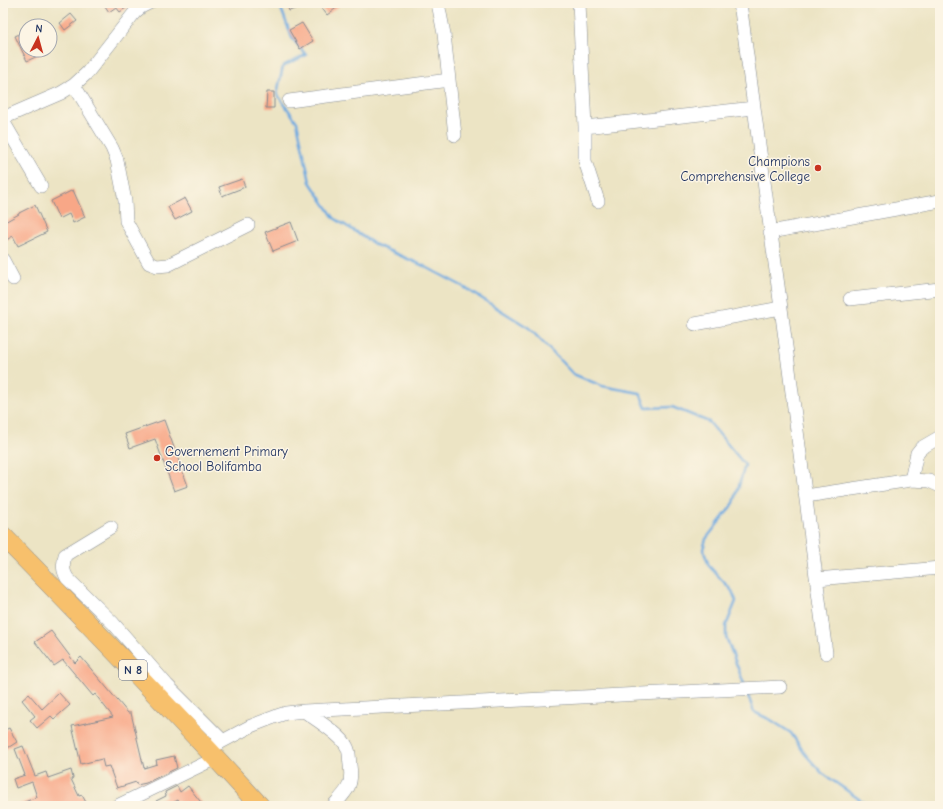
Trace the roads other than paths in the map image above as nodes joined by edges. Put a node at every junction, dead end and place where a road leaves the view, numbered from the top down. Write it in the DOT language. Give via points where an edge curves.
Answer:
graph roads {
  1 [pos="149,3"];
  2 [pos="438,3"];
  3 [pos="579,3"];
  4 [pos="740,3"];
  5 [pos="449,80"];
  6 [pos="74,85"];
  7 [pos="289,101"];
  8 [pos="754,108"];
  9 [pos="3,118"];
  10 [pos="3,121"];
  11 [pos="585,127"];
  12 [pos="455,135"];
  13 [pos="41,186"];
  14 [pos="598,201"];
  15 [pos="940,201"];
  16 [pos="248,225"];
  17 [pos="770,232"];
  18 [pos="3,260"];
  19 [pos="13,279"];
  20 [pos="940,289"];
  21 [pos="850,300"];
  22 [pos="781,308"];
  23 [pos="695,324"];
  24 [pos="940,437"];
  25 [pos="911,480"];
  26 [pos="940,486"];
  27 [pos="806,496"];
  28 [pos="111,527"];
  29 [pos="3,536"];
  30 [pos="940,568"];
  31 [pos="816,579"];
  32 [pos="826,654"];
  33 [pos="780,687"];
  34 [pos="304,711"];
  35 [pos="216,749"];
  36 [pos="117,806"];
  37 [pos="260,806"];
  38 [pos="333,806"];
  1 -- 6 [label="street" via="135,12 87,73"];
  2 -- 5 [label="street"];
  3 -- 11 [label="street"];
  4 -- 8 [label="street"];
  5 -- 7 [label="street"];
  5 -- 12 [label="street"];
  6 -- 9 [label="street"];
  6 -- 16 [label="street" via="112,148 125,201 126,221 149,263 157,266 168,265"];
  8 -- 11 [label="street"];
  8 -- 17 [label="street"];
  10 -- 13 [label="street"];
  11 -- 14 [label="street" via="585,161"];
  15 -- 17 [label="street"];
  17 -- 22 [label="street"];
  18 -- 19 [label="street"];
  20 -- 21 [label="street"];
  22 -- 23 [label="street"];
  22 -- 27 [label="street"];
  24 -- 25 [label="street" via="917,453"];
  25 -- 26 [label="street" via="929,481"];
  25 -- 27 [label="street"];
  27 -- 31 [label="street"];
  28 -- 35 [label="street" via="65,555 63,564 67,578 113,623 167,685"];
  29 -- 35 [label="highway, N 8"];
  30 -- 31 [label="street"];
  31 -- 32 [label="street"];
  33 -- 34 [label="street"];
  34 -- 35 [label="street" via="286,713 252,726"];
  34 -- 38 [label="street" via="331,730 348,749 351,776 348,789"];
  35 -- 36 [label="street"];
  35 -- 37 [label="highway, N 8"];
}
